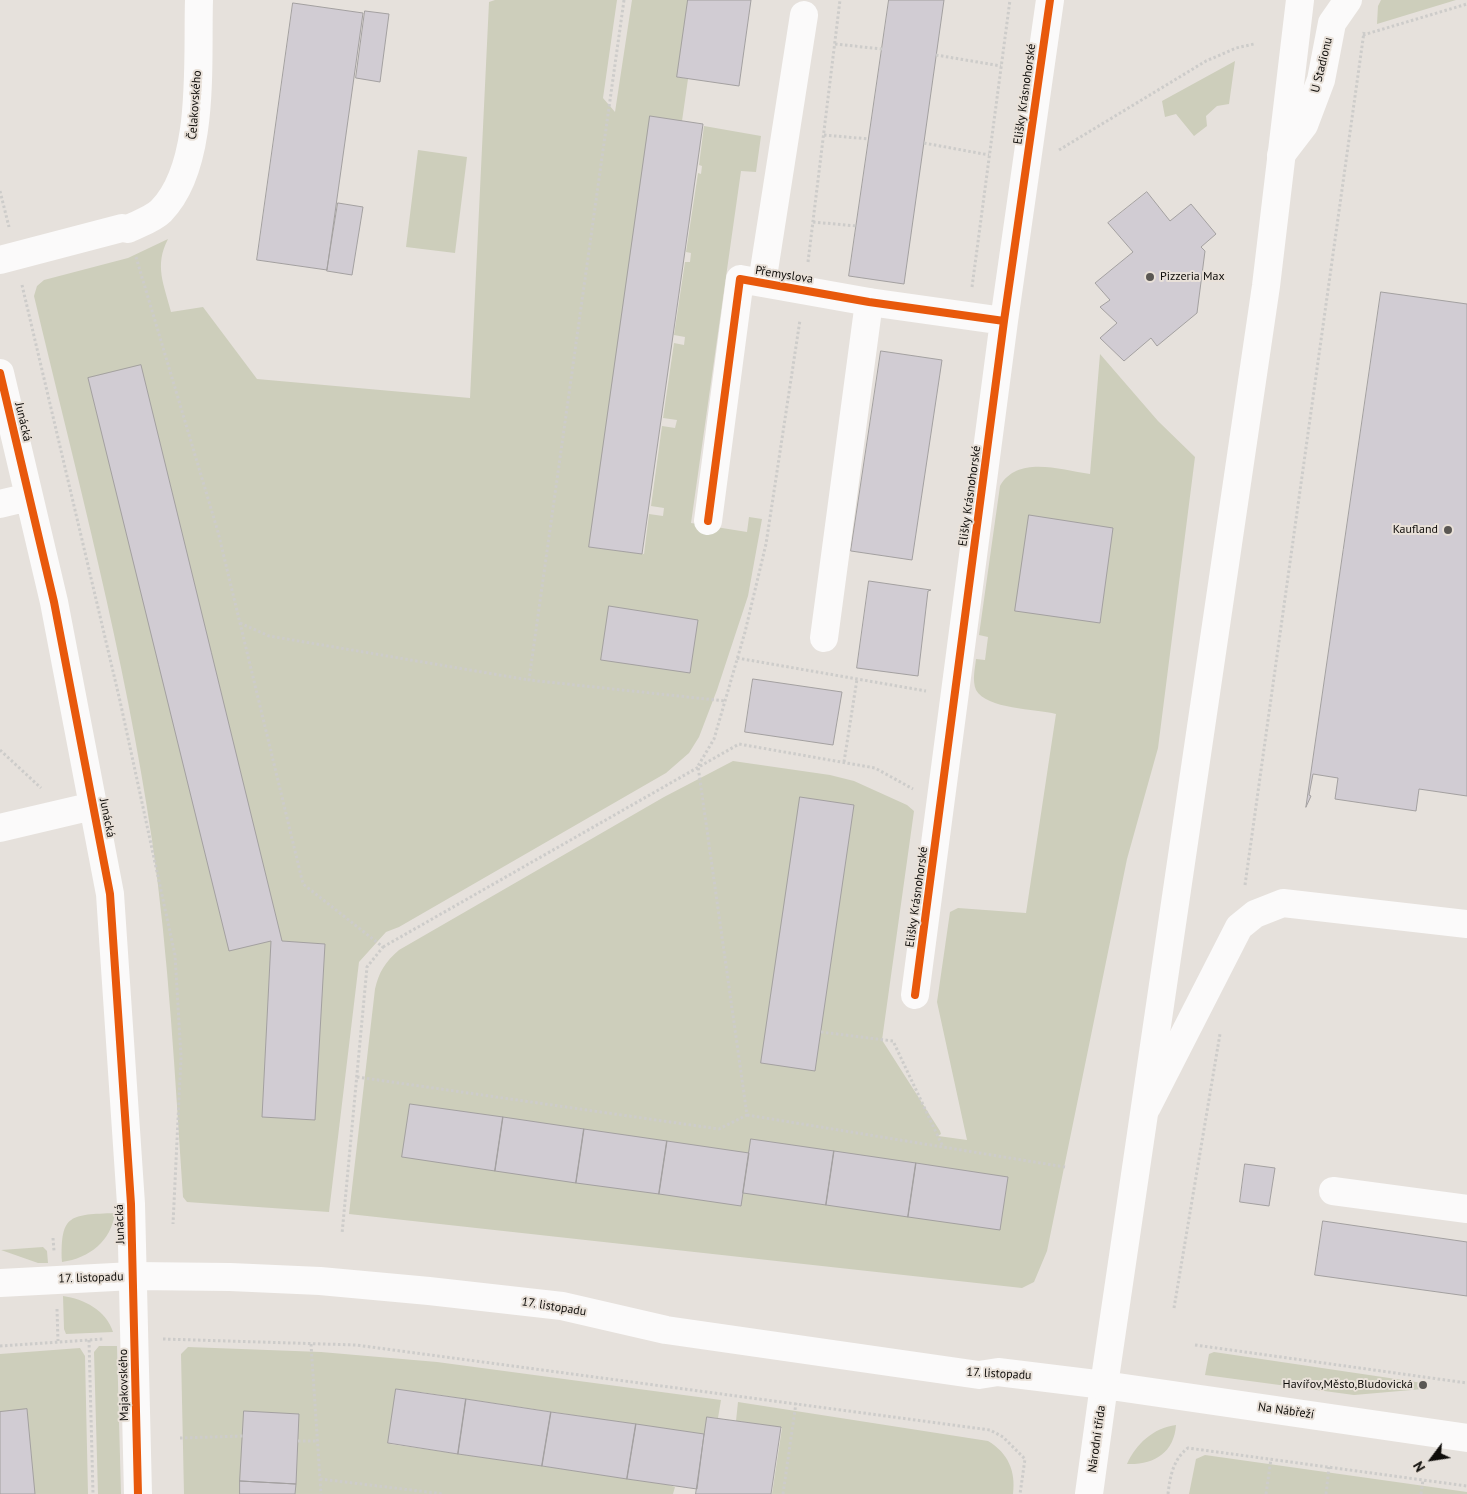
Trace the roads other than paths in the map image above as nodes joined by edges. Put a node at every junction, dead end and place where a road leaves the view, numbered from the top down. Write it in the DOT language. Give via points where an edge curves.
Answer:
graph roads {
  1 [pos="199,0"];
  2 [pos="1050,0"];
  3 [pos="1300,0"];
  4 [pos="1348,0"];
  5 [pos="804,15"];
  6 [pos="1281,156"];
  7 [pos="8,258"];
  8 [pos="762,283"];
  9 [pos="869,302"];
  10 [pos="1004,321"];
  11 [pos="0,373"];
  12 [pos="29,497"];
  13 [pos="0,504"];
  14 [pos="708,520"];
  15 [pos="824,638"];
  16 [pos="93,806"];
  17 [pos="0,828"];
  18 [pos="1467,924"];
  19 [pos="915,995"];
  20 [pos="1146,1111"];
  21 [pos="1333,1191"];
  22 [pos="1467,1209"];
  23 [pos="133,1276"];
  24 [pos="0,1283"];
  25 [pos="1104,1385"];
  26 [pos="1467,1438"];
  27 [pos="138,1494"];
  28 [pos="1089,1494"];
  1 -- 7 [label="street, Čelakovského" via="195,135 182,181 160,212 128,229"];
  2 -- 10 [label="street, Elišky Krásnohorské"];
  3 -- 6 [label="street, Národní třída"];
  4 -- 6 [label="street, U Stadionu" via="1332,23 1321,80 1304,125"];
  5 -- 8 [label="street, Přemyslova"];
  6 -- 20 [label="street, Národní třída" via="1266,286"];
  8 -- 9 [label="street, Přemyslova"];
  8 -- 14 [label="street, Přemyslova" via="740,279"];
  9 -- 10 [label="street, Přemyslova"];
  9 -- 15 [label="street"];
  10 -- 19 [label="street, Elišky Krásnohorské"];
  11 -- 12 [label="street, Junácká"];
  12 -- 13 [label="street"];
  12 -- 16 [label="street, Junácká" via="54,602"];
  16 -- 17 [label="street"];
  16 -- 23 [label="street, Junácká" via="110,894"];
  18 -- 20 [label="street" via="1283,903 1254,914 1239,927"];
  20 -- 25 [label="street, Národní třída"];
  21 -- 22 [label="street"];
  23 -- 24 [label="street, 17. listopadu"];
  23 -- 25 [label="street, 17. listopadu" via="310,1280 430,1290 562,1306 666,1330 979,1375 998,1372"];
  23 -- 27 [label="street, Majakovského"];
  25 -- 26 [label="street, Na Nábřeží"];
  25 -- 28 [label="street, Národní třída"];
}
